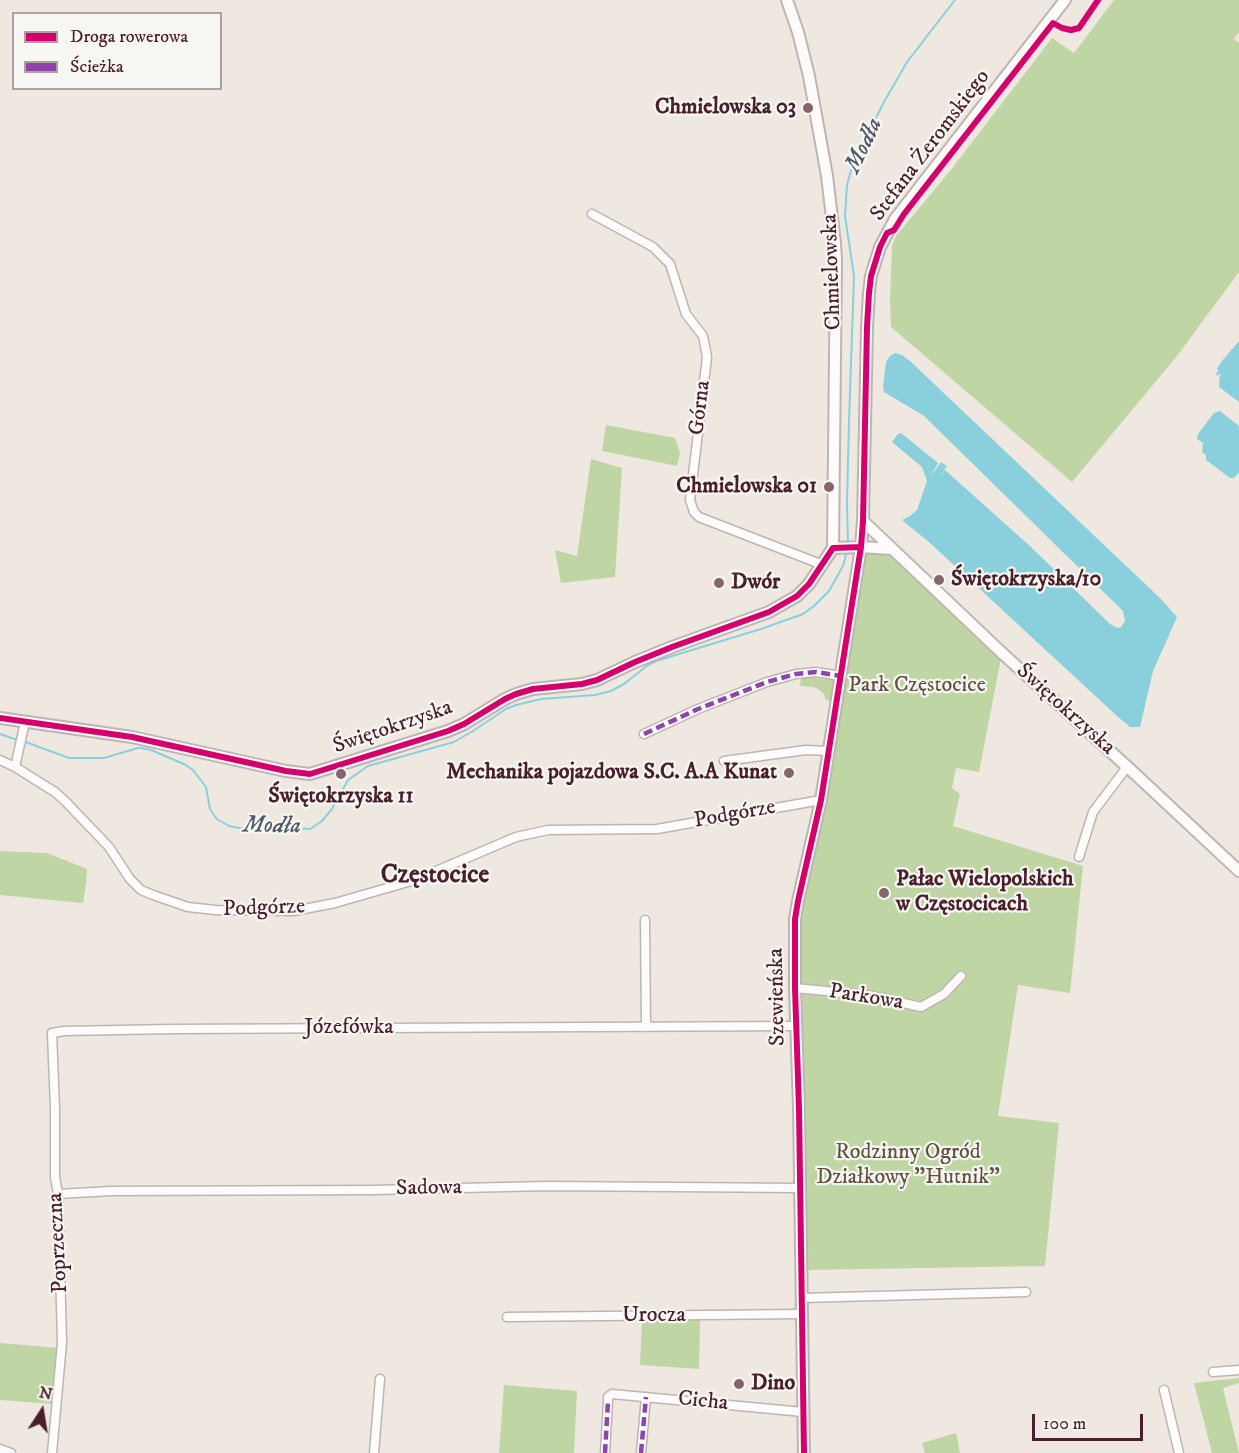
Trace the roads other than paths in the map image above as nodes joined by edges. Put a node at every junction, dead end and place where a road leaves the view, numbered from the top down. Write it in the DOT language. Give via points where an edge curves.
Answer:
graph roads {
  1 [pos="787,0"];
  2 [pos="1065,0"];
  3 [pos="592,214"];
  4 [pos="863,522"];
  5 [pos="848,548"];
  6 [pos="891,549"];
  7 [pos="823,565"];
  8 [pos="841,676"];
  9 [pos="0,718"];
  10 [pos="25,725"];
  11 [pos="644,734"];
  12 [pos="829,751"];
  13 [pos="0,760"];
  14 [pos="724,761"];
  15 [pos="15,767"];
  16 [pos="1127,767"];
  17 [pos="821,800"];
  18 [pos="1079,857"];
  19 [pos="1239,871"];
  20 [pos="645,920"];
  21 [pos="961,976"];
  22 [pos="795,988"];
  23 [pos="796,1026"];
  24 [pos="646,1027"];
  25 [pos="52,1033"];
  26 [pos="800,1188"];
  27 [pos="58,1194"];
  28 [pos="1026,1292"];
  29 [pos="801,1298"];
  30 [pos="802,1314"];
  31 [pos="507,1317"];
  32 [pos="1239,1370"];
  33 [pos="1213,1372"];
  34 [pos="380,1379"];
  35 [pos="1164,1390"];
  36 [pos="646,1397"];
  37 [pos="803,1412"];
  38 [pos="0,1449"];
  39 [pos="11,1453"];
  40 [pos="52,1453"];
  41 [pos="374,1453"];
  42 [pos="605,1453"];
  43 [pos="641,1453"];
  44 [pos="804,1453"];
  45 [pos="1179,1453"];
  1 -- 5 [label="street, Chmielowska" via="809,76 835,243"];
  2 -- 4 [label="street, Stefana Żeromskiego" via="896,219 879,247 868,304"];
  3 -- 7 [label="street, Górna" via="653,247 670,264 686,314 703,336 707,357 690,500 694,512"];
  4 -- 5 [label="street, Stefana Żeromskiego"];
  4 -- 6 [label="street, Świętokrzyska"];
  5 -- 6 [label="street"];
  5 -- 7 [label="street, Świętokrzyska"];
  5 -- 8 [label="street, Szewieńska"];
  6 -- 16 [label="street, Świętokrzyska"];
  7 -- 10 [label="street, Świętokrzyska" via="797,596 769,612 597,680 516,694 448,731 310,774 132,737"];
  8 -- 11 [label="street" via="816,672 767,682"];
  8 -- 12 [label="street, Szewieńska"];
  9 -- 10 [label="street, Świętokrzyska"];
  10 -- 15 [label="street"];
  12 -- 14 [label="street" via="806,750"];
  12 -- 17 [label="street, Szewieńska"];
  13 -- 15 [label="street, Podgórze"];
  15 -- 17 [label="street, Podgórze" via="66,802 109,847 141,890 188,907 215,910 294,911 335,903 415,880 516,837 548,830 657,829"];
  16 -- 18 [label="street" via="1093,812"];
  16 -- 19 [label="street, Świętokrzyska"];
  17 -- 22 [label="street, Szewieńska" via="795,919"];
  20 -- 24 [label="street"];
  21 -- 22 [label="street, Parkowa" via="944,994 921,1006 868,995"];
  22 -- 23 [label="street, Szewieńska"];
  23 -- 24 [label="street, Józefówka"];
  23 -- 26 [label="street, Szewieńska"];
  24 -- 25 [label="street, Józefówka"];
  25 -- 27 [label="street, Poprzeczna"];
  26 -- 27 [label="street, Sadowa" via="548,1186"];
  26 -- 29 [label="street, Szewieńska"];
  27 -- 40 [label="street, Poprzeczna" via="62,1343"];
  28 -- 29 [label="street"];
  29 -- 30 [label="street, Szewieńska"];
  30 -- 31 [label="street, Urocza"];
  30 -- 37 [label="street, Szewieńska"];
  32 -- 33 [label="street"];
  34 -- 41 [label="street"];
  35 -- 45 [label="street"];
  36 -- 37 [label="street, Cicha"];
  36 -- 42 [label="street, Cicha" via="608,1397"];
  36 -- 43 [label="street"];
  37 -- 44 [label="street, Szewieńska"];
  38 -- 39 [label="street"];
}
